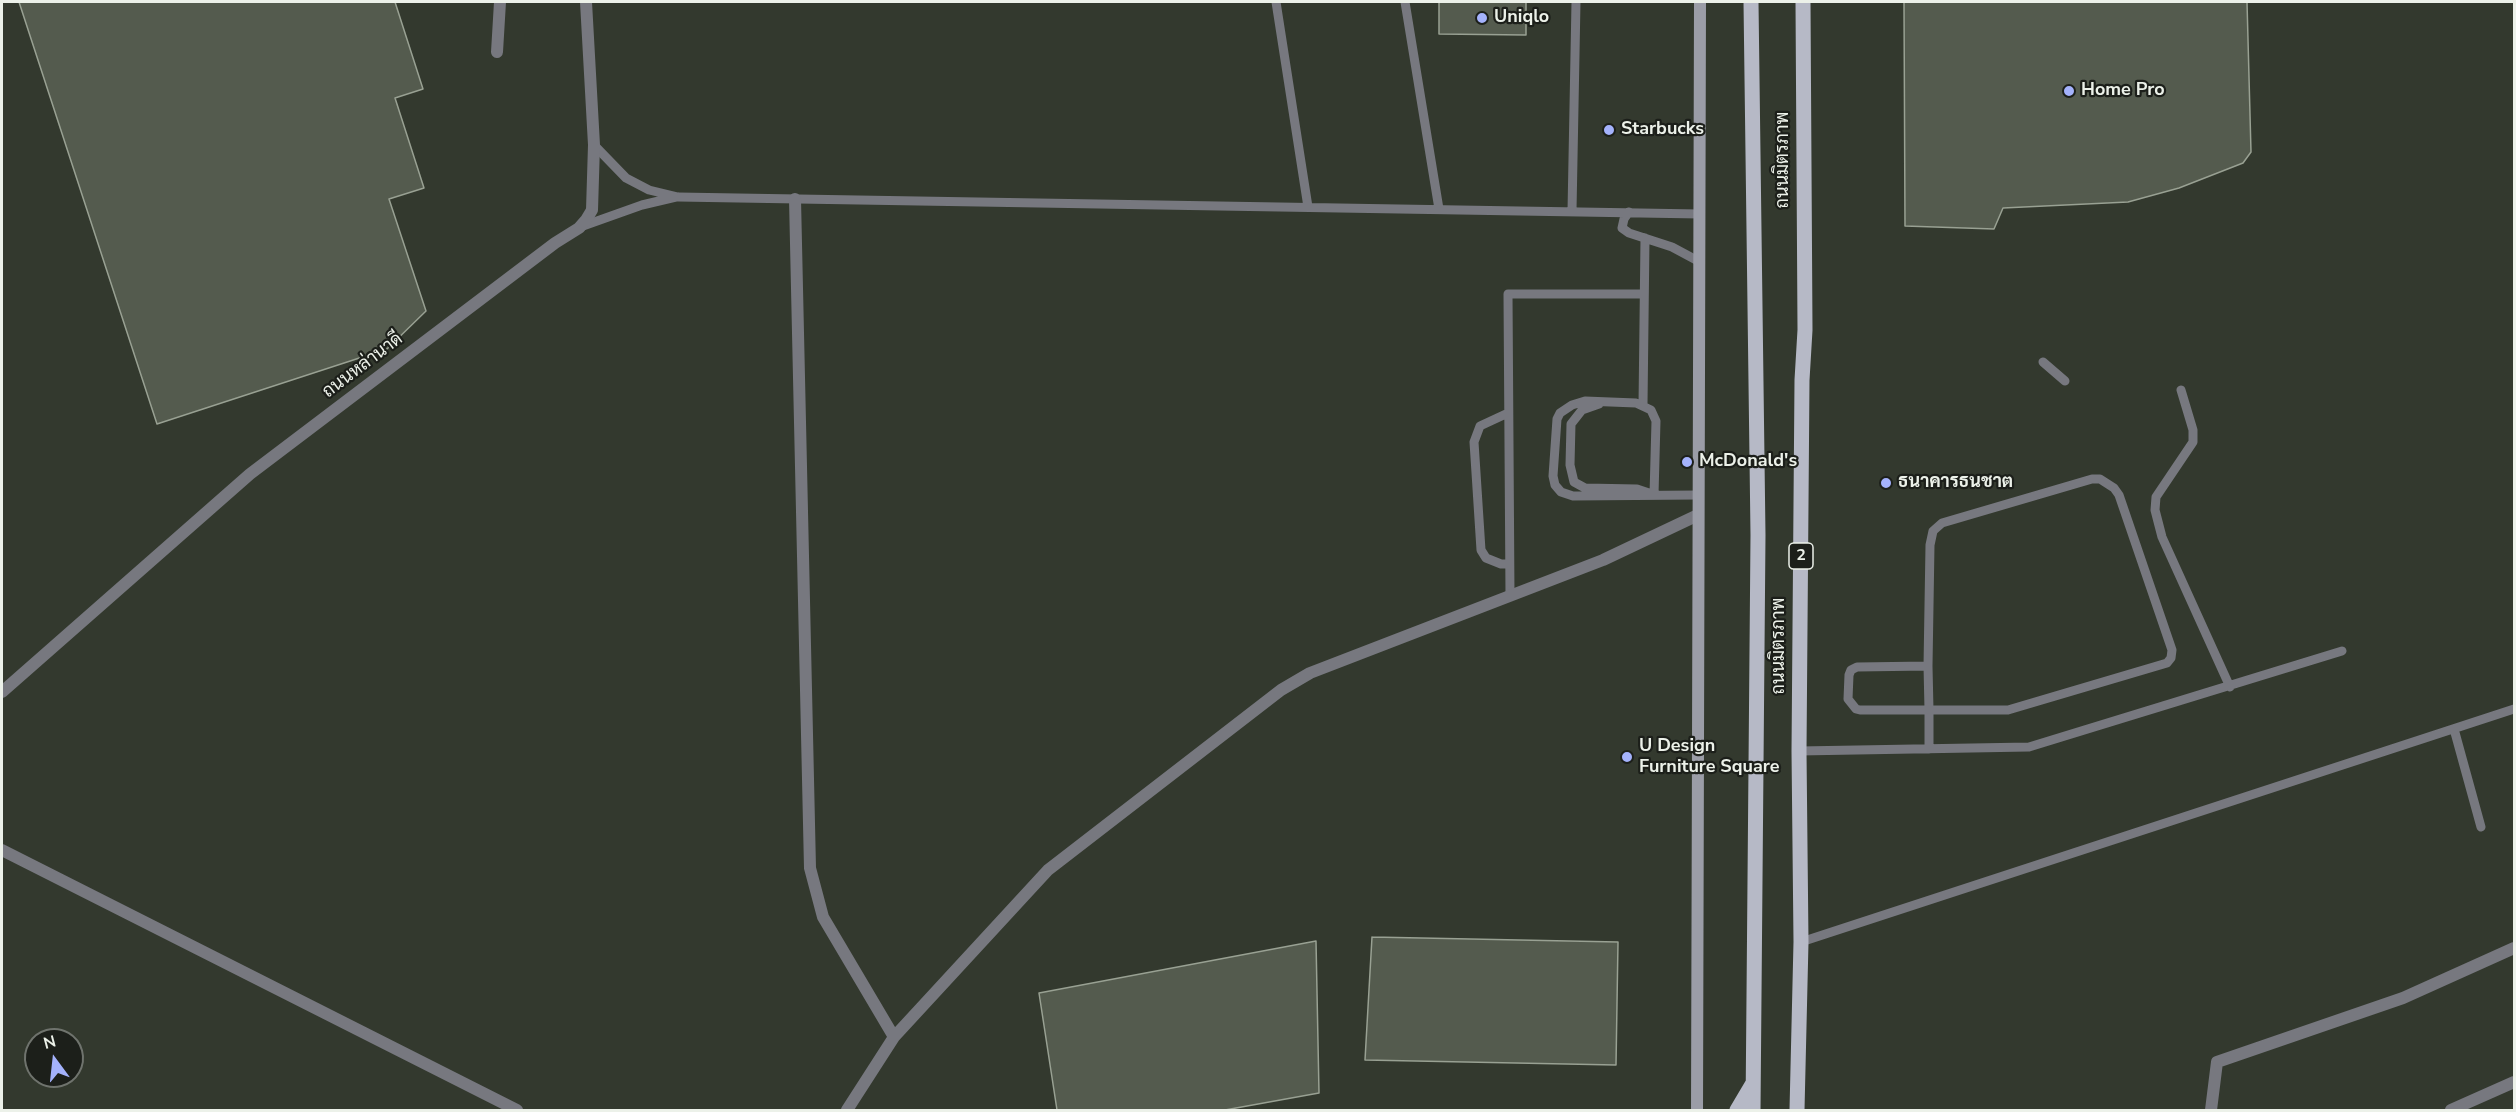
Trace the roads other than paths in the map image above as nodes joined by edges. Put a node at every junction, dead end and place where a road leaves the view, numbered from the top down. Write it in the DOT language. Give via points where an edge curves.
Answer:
graph roads {
  1 [pos="500,2"];
  2 [pos="586,2"];
  3 [pos="1276,2"];
  4 [pos="1405,2"];
  5 [pos="1576,2"];
  6 [pos="1700,2"];
  7 [pos="1803,2"];
  8 [pos="1750,5"];
  9 [pos="497,52"];
  10 [pos="594,145"];
  11 [pos="678,197"];
  12 [pos="795,199"];
  13 [pos="1308,207"];
  14 [pos="1439,209"];
  15 [pos="1572,211"];
  16 [pos="1629,212"];
  17 [pos="1700,214"];
  18 [pos="579,228"];
  19 [pos="1645,238"];
  20 [pos="1700,262"];
  21 [pos="1644,294"];
  22 [pos="2043,362"];
  23 [pos="2065,381"];
  24 [pos="2181,390"];
  25 [pos="1605,402"];
  26 [pos="1643,405"];
  27 [pos="1508,413"];
  28 [pos="1654,495"];
  29 [pos="1698,495"];
  30 [pos="1698,515"];
  31 [pos="1509,564"];
  32 [pos="1510,596"];
  33 [pos="2342,651"];
  34 [pos="1928,666"];
  35 [pos="2230,687"];
  36 [pos="2,692"];
  37 [pos="2514,709"];
  38 [pos="1929,710"];
  39 [pos="2454,729"];
  40 [pos="1929,749"];
  41 [pos="1799,751"];
  42 [pos="2481,827"];
  43 [pos="2,850"];
  44 [pos="1801,942"];
  45 [pos="2514,948"];
  46 [pos="894,1037"];
  47 [pos="2514,1082"];
  48 [pos="1754,1083"];
  49 [pos="518,1110"];
  50 [pos="847,1110"];
  51 [pos="1697,1110"];
  52 [pos="1737,1110"];
  53 [pos="1753,1110"];
  54 [pos="1797,1110"];
  55 [pos="2211,1110"];
  56 [pos="2451,1110"];
  1 -- 9 [label="street"];
  2 -- 10 [label="street"];
  3 -- 13 [label="lane"];
  4 -- 14 [label="lane"];
  5 -- 15 [label="lane"];
  6 -- 17 [label="main road"];
  7 -- 41 [label="main road, ถนนมิตรภาพ / 2" via="1805,330"];
  8 -- 48 [label="main road, ถนนมิตรภาพ" via="1758,535"];
  10 -- 11 [label="lane" via="626,178"];
  10 -- 18 [label="street" via="592,210"];
  11 -- 12 [label="lane"];
  11 -- 18 [label="lane"];
  12 -- 13 [label="lane"];
  12 -- 46 [label="street" via="810,868 823,917"];
  13 -- 14 [label="lane"];
  14 -- 15 [label="lane"];
  15 -- 16 [label="lane"];
  16 -- 17 [label="lane"];
  16 -- 19 [label="lane" via="1622,228"];
  17 -- 20 [label="main road"];
  18 -- 36 [label="street, ถนนหล่านาดี" via="250,474"];
  19 -- 20 [label="lane"];
  19 -- 21 [label="lane"];
  20 -- 29 [label="main road"];
  21 -- 26 [label="lane"];
  21 -- 27 [label="lane" via="1508,294"];
  22 -- 23 [label="lane"];
  24 -- 35 [label="lane" via="2193,442 2156,497 2155,510 2162,537"];
  25 -- 26 [label="lane"];
  25 -- 28 [label="lane" via="1582,410 1572,424 1574,482 1585,489 1637,489"];
  25 -- 28 [label="lane" via="1585,401 1560,412 1555,485 1573,496"];
  26 -- 28 [label="lane" via="1651,410 1656,421"];
  27 -- 31 [label="lane"];
  27 -- 31 [label="lane" via="1480,426 1474,442 1481,550 1486,558"];
  28 -- 29 [label="lane"];
  29 -- 30 [label="main road"];
  30 -- 32 [label="street" via="1603,560"];
  30 -- 51 [label="main road"];
  31 -- 32 [label="lane"];
  32 -- 46 [label="street" via="1310,673 1281,690 1048,870"];
  33 -- 35 [label="lane"];
  34 -- 38 [label="lane"];
  34 -- 38 [label="lane" via="1857,667 1849,675 1848,699 1860,710"];
  34 -- 38 [label="lane" via="1930,545 1936,527 2092,479 2100,479 2114,488 2172,650 2167,663 2018,708"];
  35 -- 40 [label="lane" via="2029,747"];
  37 -- 39 [label="lane"];
  38 -- 40 [label="lane"];
  39 -- 42 [label="lane"];
  39 -- 44 [label="lane"];
  40 -- 41 [label="lane"];
  41 -- 44 [label="main road, ถนนมิตรภาพ / 2"];
  43 -- 49 [label="street"];
  44 -- 54 [label="main road, ถนนมิตรภาพ / 2"];
  45 -- 55 [label="street" via="2403,998 2217,1062"];
  46 -- 50 [label="street"];
  47 -- 56 [label="street"];
  48 -- 52 [label="main road"];
  48 -- 53 [label="main road, ถนนมิตรภาพ"];
}
